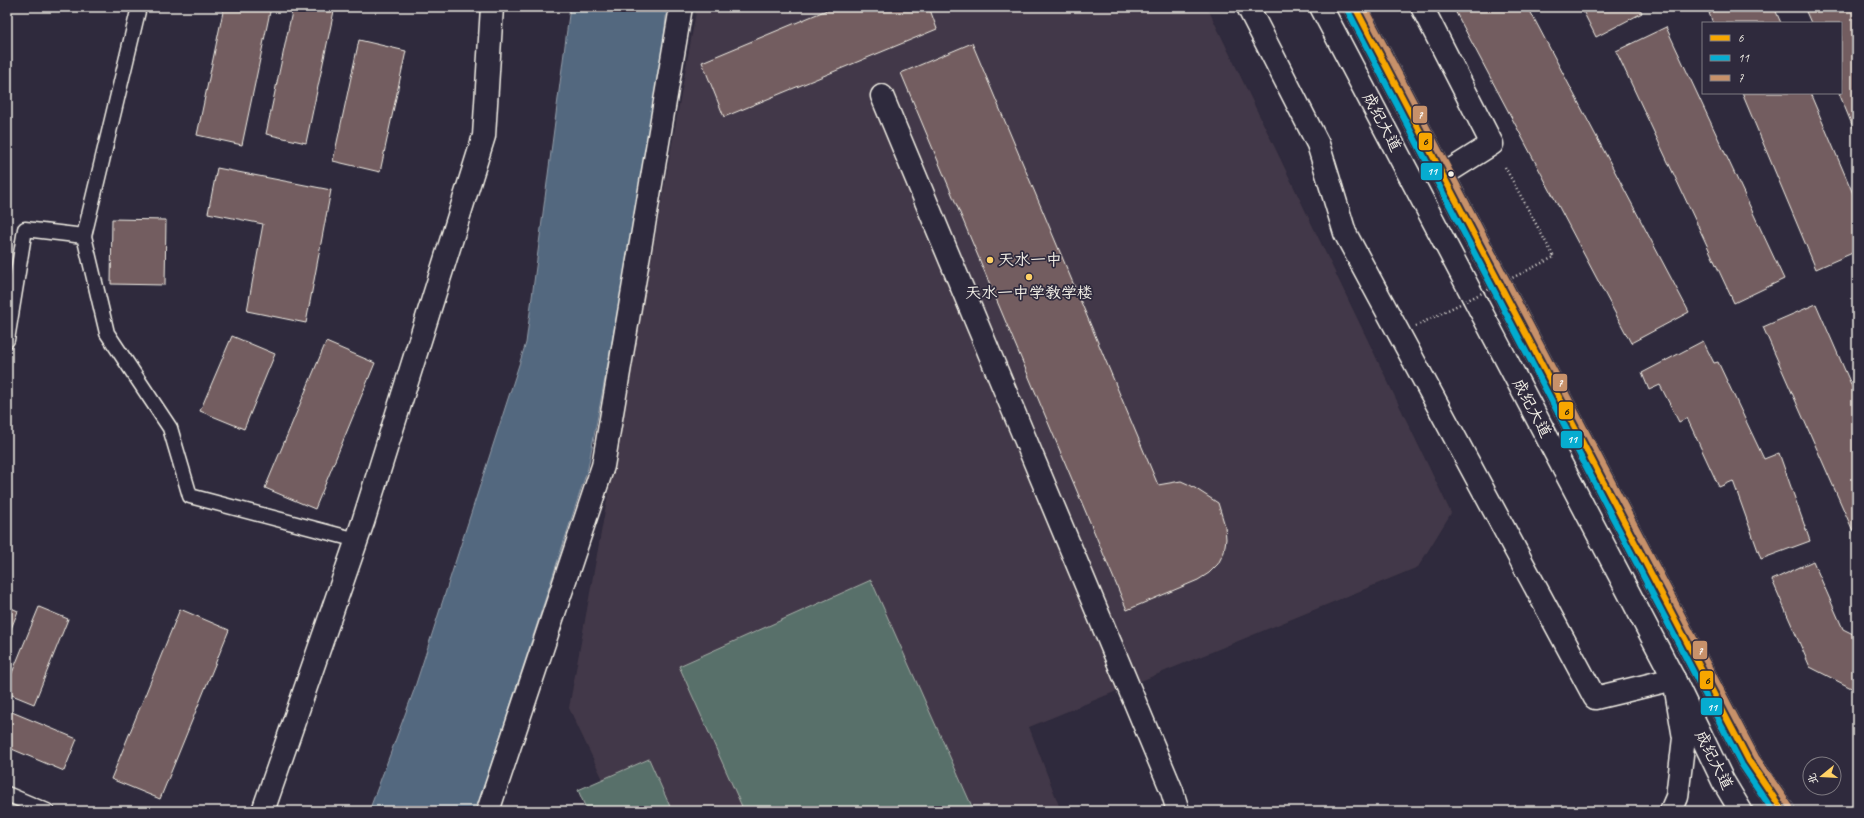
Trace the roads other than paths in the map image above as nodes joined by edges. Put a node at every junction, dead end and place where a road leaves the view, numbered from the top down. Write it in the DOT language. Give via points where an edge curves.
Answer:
graph roads {
  1 [pos="138,7"];
  2 [pos="492,7"];
  3 [pos="681,7"];
  4 [pos="1248,7"];
  5 [pos="1321,7"];
  6 [pos="1355,7"];
  7 [pos="1422,7"];
  8 [pos="882,96"];
  9 [pos="1443,175"];
  10 [pos="84,236"];
  11 [pos="7,340"];
  12 [pos="357,540"];
  13 [pos="1674,679"];
  14 [pos="7,794"];
  15 [pos="47,811"];
  16 [pos="263,811"];
  17 [pos="488,811"];
  18 [pos="1178,811"];
  19 [pos="1671,811"];
  20 [pos="1741,811"];
  21 [pos="1783,811"];
  1 -- 10 [label="lane"];
  2 -- 12 [label="main road" via="484,136"];
  3 -- 17 [label="main road" via="603,466"];
  4 -- 13 [label="main road" via="1318,144 1345,233 1595,698"];
  5 -- 13 [label="main road, 成纪大道"];
  6 -- 9 [label="main road, 成纪大道"];
  7 -- 9 [label="main road" via="1492,144"];
  8 -- 18 [label="main road" via="1169,784"];
  9 -- 21 [label="main road, 成纪大道" via="1749,761"];
  10 -- 11 [label="lane" via="25,229"];
  10 -- 12 [label="lane" via="107,333 170,428 190,496"];
  12 -- 16 [label="main road"];
  13 -- 19 [label="main road" via="1684,738 1677,797"];
  13 -- 20 [label="main road, 成纪大道" via="1723,781"];
  14 -- 15 [label="lane"];
}
